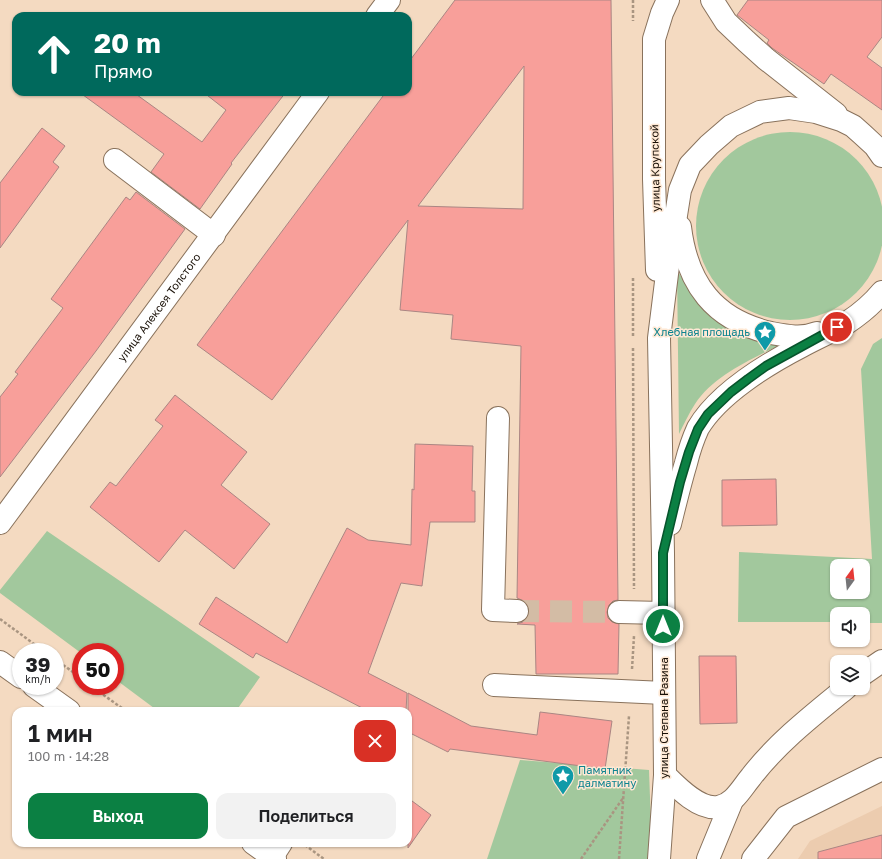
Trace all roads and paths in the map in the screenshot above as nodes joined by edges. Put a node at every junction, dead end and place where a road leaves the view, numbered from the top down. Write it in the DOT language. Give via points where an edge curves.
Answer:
graph roads {
  1 [pos="389,0"];
  2 [pos="633,0"];
  3 [pos="668,0"];
  4 [pos="712,0"];
  5 [pos="380,12"];
  6 [pos="633,24"];
  7 [pos="315,96"];
  8 [pos="853,126"];
  9 [pos="882,147"];
  10 [pos="882,156"];
  11 [pos="115,160"];
  12 [pos="680,190"];
  13 [pos="214,235"];
  14 [pos="633,270"];
  15 [pos="882,292"];
  16 [pos="882,305"];
  17 [pos="848,322"];
  18 [pos="659,338"];
  19 [pos="498,418"];
  20 [pos="0,523"];
  21 [pos="663,553"];
  22 [pos="517,611"];
  23 [pos="626,612"];
  24 [pos="663,613"];
  25 [pos="0,619"];
  26 [pos="33,643"];
  27 [pos="882,661"];
  28 [pos="0,662"];
  29 [pos="870,669"];
  30 [pos="12,671"];
  31 [pos="494,685"];
  32 [pos="630,692"];
  33 [pos="664,693"];
  34 [pos="47,695"];
  35 [pos="104,695"];
  36 [pos="838,695"];
  37 [pos="63,707"];
  38 [pos="120,707"];
  39 [pos="882,769"];
  40 [pos="665,776"];
  41 [pos="623,798"];
  42 [pos="731,803"];
  43 [pos="262,847"];
  44 [pos="308,847"];
  45 [pos="276,853"];
  46 [pos="324,859"];
  47 [pos="581,859"];
  48 [pos="619,859"];
  49 [pos="659,859"];
  50 [pos="708,859"];
  51 [pos="753,859"];
  1 -- 5 [label="main road"];
  2 -- 6 [label="path"];
  3 -- 18 [label="main road, улица Крупской" via="654,39 654,179"];
  4 -- 8 [label="main road" via="726,22 766,59"];
  7 -- 13 [label="main road, улица Алексея Толстого"];
  8 -- 9 [label="main road"];
  8 -- 10 [label="main road"];
  8 -- 12 [label="main road" via="816,112 789,108 760,112 731,126 709,144 690,165"];
  11 -- 13 [label="main road"];
  12 -- 17 [label="main road" via="679,220 686,261 696,282 710,300 727,315 747,326 793,337 813,335"];
  12 -- 18 [label="main road"];
  13 -- 20 [label="main road, улица Алексея Толстого"];
  14 -- 23 [label="path"];
  15 -- 17 [label="main road"];
  16 -- 17 [label="main road"];
  17 -- 21 [label="main road" via="766,366 731,392 708,414 698,429 689,452"];
  18 -- 21 [label="main road"];
  19 -- 22 [label="main road" via="493,610"];
  21 -- 24 [label="main road, улица Степана Разина"];
  23 -- 24 [label="main road"];
  23 -- 32 [label="path" via="634,642"];
  24 -- 33 [label="main road, улица Степана Разина"];
  25 -- 26 [label="path"];
  27 -- 29 [label="main road"];
  28 -- 30 [label="main road"];
  31 -- 32 [label="main road"];
  32 -- 33 [label="main road"];
  32 -- 41 [label="path"];
  33 -- 40 [label="main road, улица Степана Разина"];
  34 -- 37 [label="main road"];
  35 -- 38 [label="path"];
  36 -- 42 [label="main road" via="770,755"];
  39 -- 51 [label="main road" via="786,817"];
  40 -- 42 [label="main road" via="682,792 701,804 717,807"];
  40 -- 49 [label="main road, улица Степана Разина"];
  41 -- 47 [label="path"];
  41 -- 48 [label="path"];
  42 -- 50 [label="main road"];
  43 -- 45 [label="main road"];
  44 -- 46 [label="path"];
}
